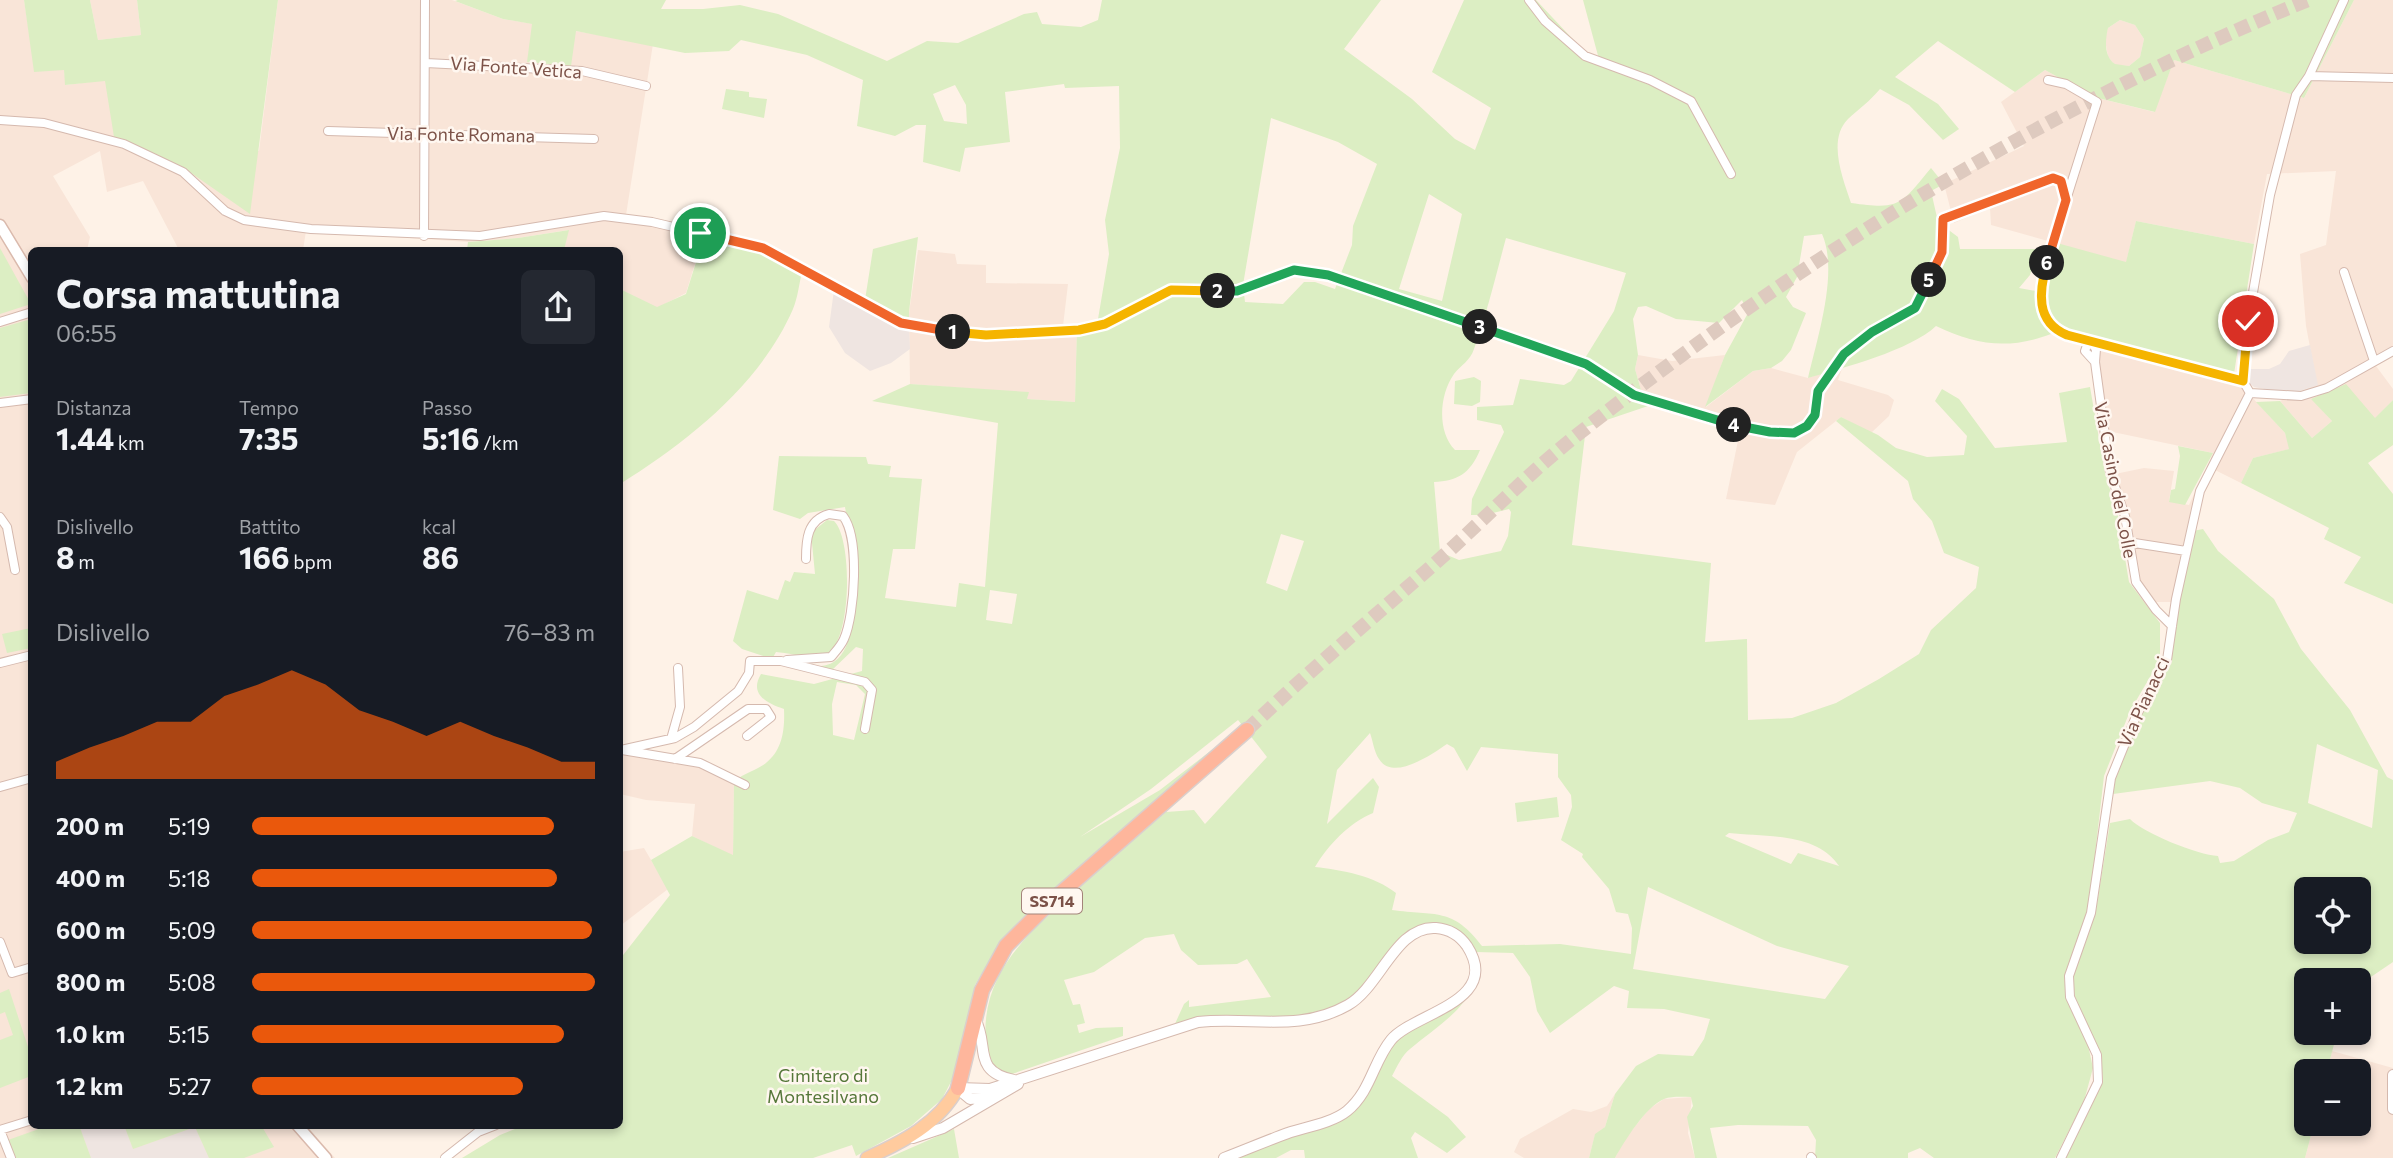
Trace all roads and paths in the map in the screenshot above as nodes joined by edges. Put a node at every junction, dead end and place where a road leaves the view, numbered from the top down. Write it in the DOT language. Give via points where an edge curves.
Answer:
graph roads {
  1 [pos="425,0"];
  2 [pos="1529,0"];
  3 [pos="2344,0"];
  4 [pos="426,63"];
  5 [pos="2309,76"];
  6 [pos="2393,78"];
  7 [pos="2049,80"];
  8 [pos="646,86"];
  9 [pos="0,120"];
  10 [pos="328,131"];
  11 [pos="425,135"];
  12 [pos="594,139"];
  13 [pos="1731,174"];
  14 [pos="2066,200"];
  15 [pos="0,225"];
  16 [pos="424,236"];
  17 [pos="3,237"];
  18 [pos="28,272"];
  19 [pos="2344,272"];
  20 [pos="28,313"];
  21 [pos="0,322"];
  22 [pos="2089,340"];
  23 [pos="2393,351"];
  24 [pos="2374,361"];
  25 [pos="2243,381"];
  26 [pos="2250,393"];
  27 [pos="28,400"];
  28 [pos="0,403"];
  29 [pos="0,517"];
  30 [pos="2128,542"];
  31 [pos="2186,551"];
  32 [pos="806,559"];
  33 [pos="15,570"];
  34 [pos="2172,626"];
  35 [pos="28,656"];
  36 [pos="781,661"];
  37 [pos="0,663"];
  38 [pos="678,668"];
  39 [pos="865,729"];
  40 [pos="1247,730"];
  41 [pos="747,736"];
  42 [pos="671,740"];
  43 [pos="623,749"];
  44 [pos="623,750"];
  45 [pos="675,759"];
  46 [pos="28,779"];
  47 [pos="745,785"];
  48 [pos="0,787"];
  49 [pos="0,942"];
  50 [pos="28,968"];
  51 [pos="975,1019"];
  52 [pos="2393,1075"];
  53 [pos="1034,1076"];
  54 [pos="1014,1081"];
  55 [pos="958,1088"];
  56 [pos="1007,1090"];
  57 [pos="2393,1109"];
  58 [pos="28,1121"];
  59 [pos="301,1129"];
  60 [pos="486,1129"];
  61 [pos="0,1130"];
  62 [pos="904,1140"];
  63 [pos="11,1158"];
  64 [pos="326,1158"];
  65 [pos="445,1158"];
  66 [pos="867,1158"];
  67 [pos="1224,1158"];
  68 [pos="2061,1158"];
  1 -- 4 [label="street"];
  2 -- 13 [label="street" via="1585,57 1650,80 1691,102"];
  3 -- 5 [label="street"];
  4 -- 8 [label="street, Via Fonte Vetica" via="582,71"];
  4 -- 11 [label="street"];
  5 -- 6 [label="street"];
  5 -- 25 [label="street" via="2296,95 2270,195 2248,321"];
  7 -- 14 [label="street" via="2066,84 2096,102"];
  9 -- 16 [label="street" via="44,123 124,144 183,172 225,211 244,220"];
  10 -- 11 [label="street, Via Fonte Romana"];
  11 -- 12 [label="street, Via Fonte Romana"];
  11 -- 16 [label="street"];
  14 -- 16 [label="street" via="2061,181 2053,178 1943,219 1942,252 1915,308 1844,354 1818,391 1815,415 1794,433 1747,428 1634,395 1586,364 1328,275 1294,270 1237,291 1171,290 1105,324 1079,330 986,335 901,323 763,248 652,222 604,216 480,236"];
  14 -- 22 [label="street" via="2041,301 2051,326"];
  15 -- 17 [label="main road"];
  17 -- 18 [label="main road"];
  19 -- 24 [label="street"];
  20 -- 21 [label="street"];
  22 -- 25 [label="street"];
  22 -- 30 [label="street, Via Casino del Colle" via="2085,351 2095,362 2110,472 2125,516"];
  23 -- 24 [label="street"];
  24 -- 26 [label="street" via="2327,388 2301,396"];
  25 -- 26 [label="street"];
  26 -- 31 [label="street, Via Pianacci" via="2200,491"];
  27 -- 28 [label="street"];
  29 -- 33 [label="street" via="7,527"];
  30 -- 31 [label="street"];
  30 -- 34 [label="street, Via Casino del Colle" via="2136,582"];
  31 -- 34 [label="street, Via Pianacci"];
  32 -- 36 [label="street" via="813,525 829,513 843,516 853,542 851,612 845,636 831,657"];
  34 -- 68 [label="street, Via Pianacci" via="2167,660 2137,714 2111,778 2091,913 2069,976 2070,997 2093,1041 2100,1070 2095,1093"];
  35 -- 37 [label="street"];
  36 -- 39 [label="street" via="865,682 873,690"];
  36 -- 42 [label="street" via="750,661 749,673 738,691"];
  38 -- 42 [label="street" via="680,707"];
  40 -- 51 [label="highway, SS714" via="1013,937 991,970"];
  41 -- 45 [label="street" via="771,717 766,709 748,709"];
  42 -- 43 [label="street"];
  44 -- 45 [label="street"];
  45 -- 47 [label="street" via="699,763"];
  46 -- 48 [label="street"];
  49 -- 50 [label="street" via="12,973"];
  51 -- 54 [label="street" via="986,1065"];
  51 -- 55 [label="highway, SS714"];
  52 -- 57 [label="street"];
  53 -- 54 [label="street"];
  53 -- 56 [label="street"];
  53 -- 67 [label="street" via="1198,1022 1227,1019 1290,1024 1326,1015 1367,991 1402,943 1418,931 1438,928 1464,942 1473,962 1465,993 1396,1035 1364,1094 1346,1113"];
  54 -- 55 [label="street" via="990,1089"];
  55 -- 56 [label="street" via="975,1100"];
  55 -- 62 [label="main road" via="938,1116"];
  56 -- 62 [label="street" via="943,1128"];
  58 -- 61 [label="street"];
  59 -- 64 [label="main road"];
  60 -- 65 [label="street"];
  61 -- 63 [label="street"];
  62 -- 66 [label="main road"];
}
